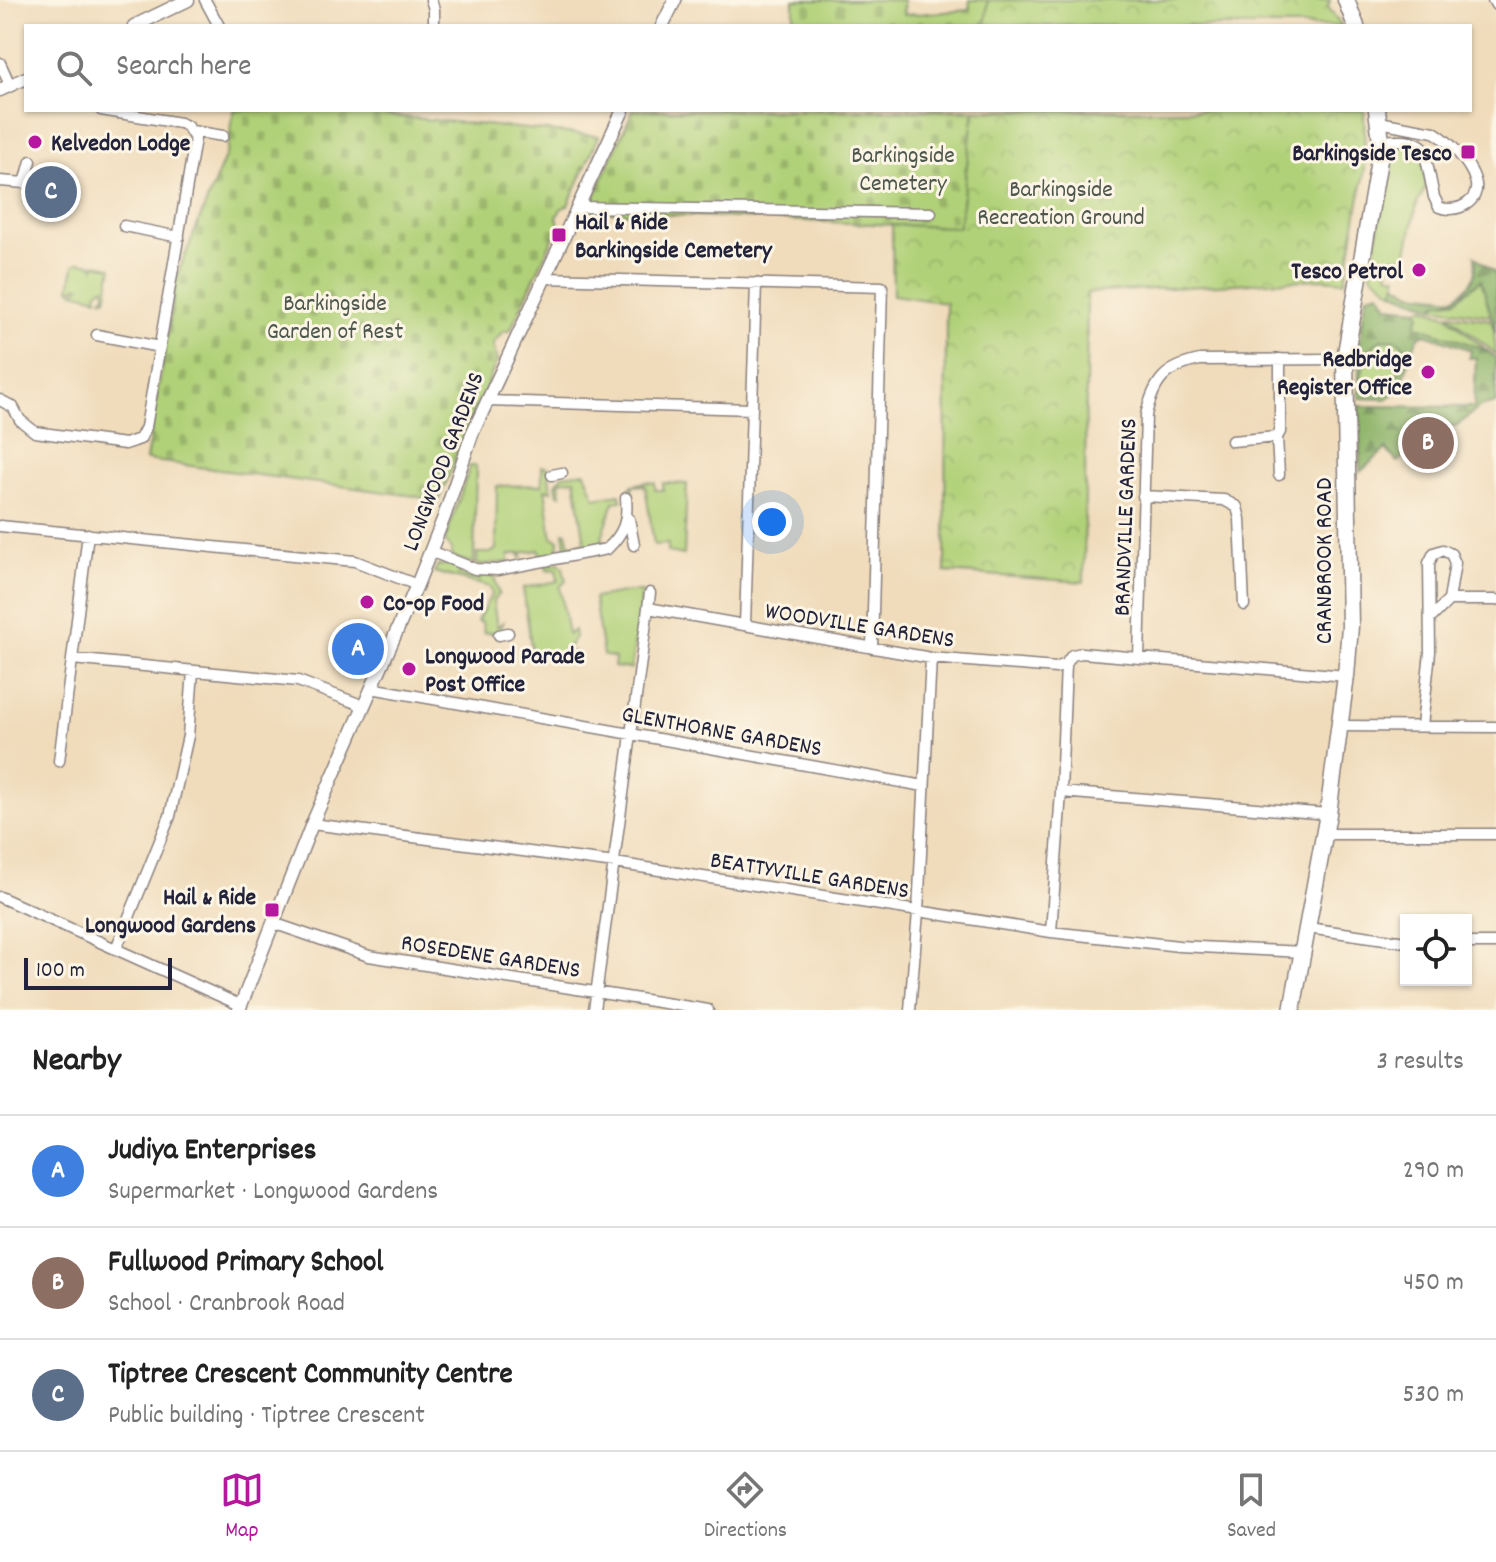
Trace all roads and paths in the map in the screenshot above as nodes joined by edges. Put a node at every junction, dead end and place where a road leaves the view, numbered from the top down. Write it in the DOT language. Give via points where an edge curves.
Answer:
graph roads {
  1 [pos="188,0"];
  2 [pos="205,0"];
  3 [pos="431,0"];
  4 [pos="675,0"];
  5 [pos="1346,0"];
  6 [pos="1493,0"];
  7 [pos="1496,5"];
  8 [pos="138,24"];
  9 [pos="218,24"];
  10 [pos="434,24"];
  11 [pos="663,24"];
  12 [pos="1355,24"];
  13 [pos="0,63"];
  14 [pos="24,79"];
  15 [pos="5,88"];
  16 [pos="113,112"];
  17 [pos="622,112"];
  18 [pos="1378,116"];
  19 [pos="192,131"];
  20 [pos="223,136"];
  21 [pos="1381,141"];
  22 [pos="31,161"];
  23 [pos="0,181"];
  24 [pos="578,207"];
  25 [pos="931,213"];
  26 [pos="124,226"];
  27 [pos="179,237"];
  28 [pos="545,278"];
  29 [pos="756,283"];
  30 [pos="97,335"];
  31 [pos="160,347"];
  32 [pos="1280,359"];
  33 [pos="1345,359"];
  34 [pos="0,400"];
  35 [pos="487,401"];
  36 [pos="752,409"];
  37 [pos="1277,437"];
  38 [pos="1232,441"];
  39 [pos="1279,475"];
  40 [pos="1143,496"];
  41 [pos="626,498"];
  42 [pos="628,513"];
  43 [pos="0,526"];
  44 [pos="88,534"];
  45 [pos="634,545"];
  46 [pos="430,551"];
  47 [pos="417,585"];
  48 [pos="650,593"];
  49 [pos="1449,600"];
  50 [pos="1496,600"];
  51 [pos="1244,605"];
  52 [pos="648,608"];
  53 [pos="1430,619"];
  54 [pos="745,625"];
  55 [pos="872,648"];
  56 [pos="931,658"];
  57 [pos="1139,658"];
  58 [pos="72,659"];
  59 [pos="1066,664"];
  60 [pos="193,671"];
  61 [pos="1346,676"];
  62 [pos="371,688"];
  63 [pos="364,706"];
  64 [pos="1340,726"];
  65 [pos="1422,726"];
  66 [pos="1496,727"];
  67 [pos="632,735"];
  68 [pos="59,761"];
  69 [pos="924,786"];
  70 [pos="1061,792"];
  71 [pos="1328,814"];
  72 [pos="312,824"];
  73 [pos="1324,834"];
  74 [pos="1496,834"];
  75 [pos="615,863"];
  76 [pos="0,897"];
  77 [pos="918,912"];
  78 [pos="273,923"];
  79 [pos="1308,928"];
  80 [pos="1051,932"];
  81 [pos="1400,941"];
  82 [pos="1472,943"];
  83 [pos="1496,943"];
  84 [pos="116,949"];
  85 [pos="1304,952"];
  86 [pos="597,991"];
  87 [pos="240,1008"];
  88 [pos="594,1010"];
  89 [pos="708,1010"];
  90 [pos="910,1010"];
  91 [pos="1292,1010"];
  1 -- 8 [label="street"];
  2 -- 9 [label="street"];
  3 -- 10 [label="street"];
  4 -- 11 [label="street"];
  5 -- 12 [label="main road"];
  6 -- 7 [label="street"];
  13 -- 15 [label="street"];
  14 -- 15 [label="street"];
  16 -- 19 [label="street" via="180,123"];
  17 -- 24 [label="street, LONGWOOD GARDENS"];
  18 -- 21 [label="main road, CRANBROOK ROAD"];
  18 -- 21 [label="street" via="1442,137 1472,172 1475,194 1457,209 1439,207 1421,144"];
  19 -- 20 [label="street"];
  19 -- 27 [label="street" via="195,147"];
  21 -- 33 [label="main road, CRANBROOK ROAD"];
  22 -- 23 [label="street" via="25,183"];
  24 -- 25 [label="street"];
  24 -- 28 [label="street, LONGWOOD GARDENS"];
  26 -- 27 [label="street"];
  27 -- 31 [label="street"];
  28 -- 29 [label="street"];
  28 -- 35 [label="street, LONGWOOD GARDENS"];
  29 -- 36 [label="street"];
  29 -- 55 [label="street" via="882,287"];
  30 -- 31 [label="street"];
  31 -- 34 [label="street" via="146,427 140,439 125,444 35,432"];
  32 -- 33 [label="street, BRANDVILLE GARDENS"];
  32 -- 37 [label="street" via="1282,426"];
  32 -- 40 [label="street, BRANDVILLE GARDENS" via="1200,360 1180,364 1163,376 1151,393 1146,415"];
  33 -- 61 [label="main road, CRANBROOK ROAD" via="1350,601"];
  35 -- 36 [label="street"];
  35 -- 46 [label="street, LONGWOOD GARDENS"];
  36 -- 54 [label="street"];
  37 -- 38 [label="street"];
  37 -- 39 [label="street"];
  40 -- 51 [label="street" via="1224,500 1237,507 1248,593"];
  40 -- 57 [label="street, BRANDVILLE GARDENS"];
  41 -- 42 [label="street"];
  42 -- 45 [label="street"];
  42 -- 46 [label="street" via="626,526 607,549 565,558 475,569"];
  43 -- 44 [label="street"];
  44 -- 47 [label="street" via="355,561"];
  44 -- 58 [label="street"];
  46 -- 47 [label="street, LONGWOOD GARDENS"];
  47 -- 62 [label="street, LONGWOOD GARDENS"];
  48 -- 52 [label="street"];
  49 -- 50 [label="street"];
  49 -- 53 [label="street"];
  49 -- 53 [label="street" via="1455,563 1443,550 1429,563"];
  52 -- 54 [label="street, WOODVILLE GARDENS"];
  52 -- 67 [label="street"];
  53 -- 65 [label="street"];
  54 -- 55 [label="street, WOODVILLE GARDENS"];
  55 -- 56 [label="street, WOODVILLE GARDENS"];
  56 -- 59 [label="street, WOODVILLE GARDENS" via="1056,668"];
  56 -- 69 [label="street"];
  57 -- 59 [label="street, WOODVILLE GARDENS" via="1082,653 1072,655"];
  57 -- 61 [label="street, WOODVILLE GARDENS"];
  58 -- 60 [label="street"];
  58 -- 68 [label="street"];
  59 -- 70 [label="street"];
  60 -- 63 [label="street" via="298,681"];
  60 -- 84 [label="street" via="188,736 173,805"];
  61 -- 64 [label="main road, CRANBROOK ROAD"];
  62 -- 63 [label="street, LONGWOOD GARDENS"];
  62 -- 67 [label="street, GLENTHORNE GARDENS"];
  63 -- 72 [label="street, LONGWOOD GARDENS"];
  64 -- 65 [label="street"];
  64 -- 71 [label="main road, CRANBROOK ROAD"];
  65 -- 66 [label="street"];
  67 -- 69 [label="street, GLENTHORNE GARDENS"];
  67 -- 75 [label="street"];
  69 -- 77 [label="street"];
  70 -- 71 [label="street"];
  70 -- 80 [label="street"];
  71 -- 73 [label="main road, CRANBROOK ROAD"];
  72 -- 75 [label="street, BEATTYVILLE GARDENS"];
  72 -- 78 [label="street, LONGWOOD GARDENS"];
  73 -- 74 [label="street"];
  73 -- 79 [label="main road, CRANBROOK ROAD"];
  75 -- 77 [label="street, BEATTYVILLE GARDENS"];
  75 -- 86 [label="street"];
  76 -- 84 [label="street"];
  77 -- 80 [label="street, BEATTYVILLE GARDENS"];
  77 -- 90 [label="street"];
  78 -- 86 [label="street, ROSEDENE GARDENS" via="369,956"];
  78 -- 87 [label="street, LONGWOOD GARDENS"];
  79 -- 81 [label="street"];
  79 -- 85 [label="main road, CRANBROOK ROAD"];
  80 -- 85 [label="street, BEATTYVILLE GARDENS"];
  82 -- 83 [label="street"];
  84 -- 87 [label="street"];
  85 -- 91 [label="main road, CRANBROOK ROAD"];
  86 -- 88 [label="street"];
  86 -- 89 [label="street, ROSEDENE GARDENS"];
}
